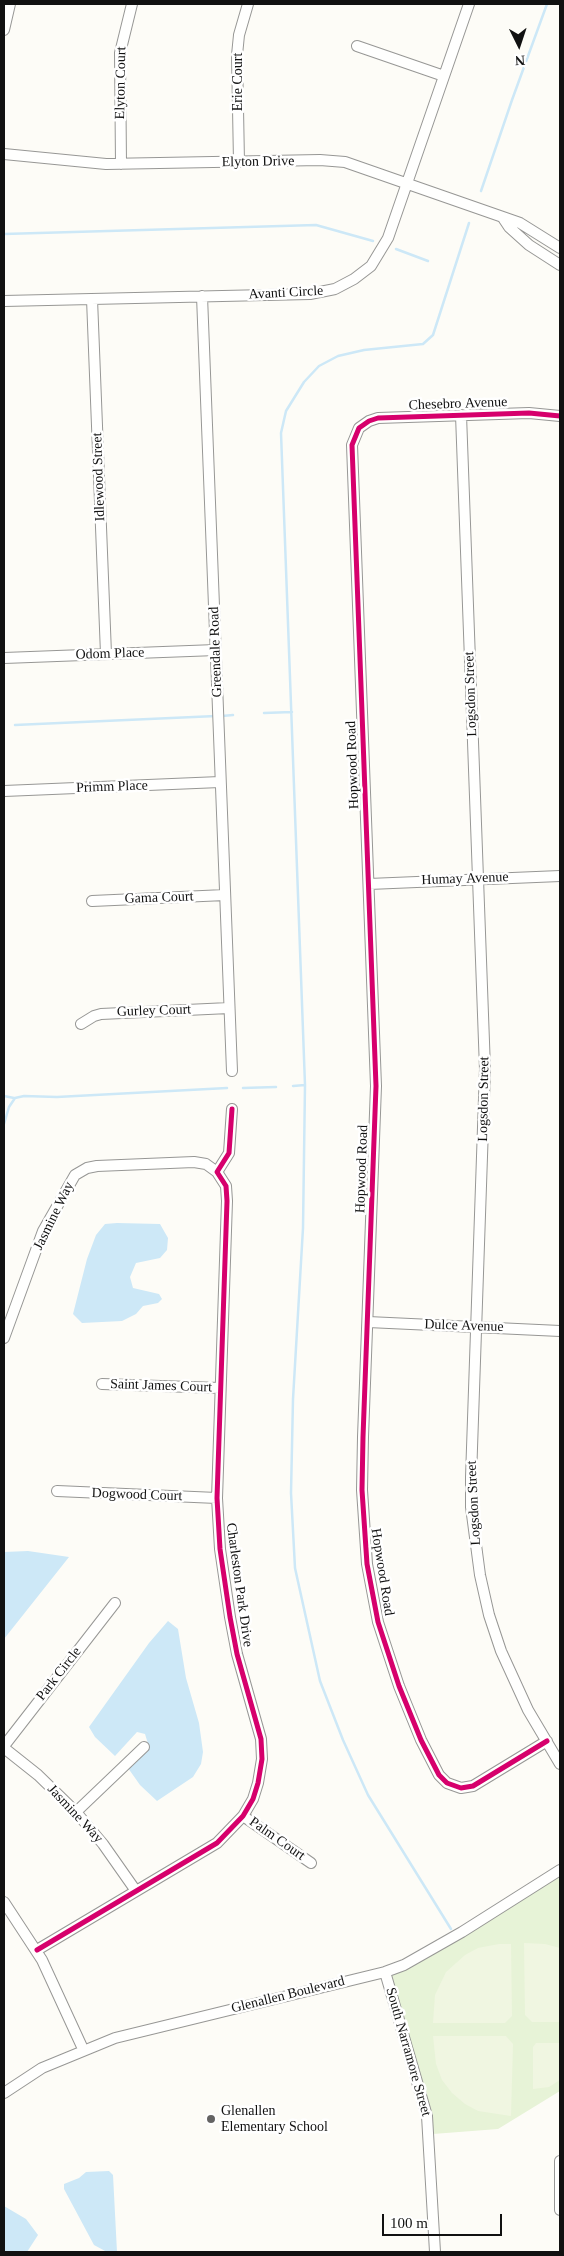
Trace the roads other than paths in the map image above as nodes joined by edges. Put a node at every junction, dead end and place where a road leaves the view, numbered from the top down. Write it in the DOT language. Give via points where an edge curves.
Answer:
graph roads {
  1 [pos="10,4"];
  2 [pos="132,4"];
  3 [pos="248,4"];
  4 [pos="469,4"];
  5 [pos="4,30"];
  6 [pos="357,46"];
  7 [pos="444,76"];
  8 [pos="4,154"];
  9 [pos="239,162"];
  10 [pos="121,164"];
  11 [pos="407,184"];
  12 [pos="503,218"];
  13 [pos="560,248"];
  14 [pos="560,265"];
  15 [pos="202,296"];
  16 [pos="92,299"];
  17 [pos="4,301"];
  18 [pos="461,415"];
  19 [pos="560,416"];
  20 [pos="359,428"];
  21 [pos="216,650"];
  22 [pos="106,654"];
  23 [pos="4,658"];
  24 [pos="220,782"];
  25 [pos="4,791"];
  26 [pos="560,876"];
  27 [pos="478,878"];
  28 [pos="369,884"];
  29 [pos="225,896"];
  30 [pos="92,901"];
  31 [pos="229,1008"];
  32 [pos="81,1024"];
  33 [pos="232,1071"];
  34 [pos="232,1109"];
  35 [pos="217,1172"];
  36 [pos="368,1322"];
  37 [pos="477,1326"];
  38 [pos="560,1331"];
  39 [pos="4,1338"];
  40 [pos="102,1384"];
  41 [pos="220,1388"];
  42 [pos="56,1491"];
  43 [pos="217,1498"];
  44 [pos="115,1603"];
  45 [pos="546,1741"];
  46 [pos="4,1747"];
  47 [pos="144,1747"];
  48 [pos="560,1764"];
  49 [pos="76,1812"];
  50 [pos="244,1816"];
  51 [pos="311,1863"];
  52 [pos="560,1870"];
  53 [pos="136,1891"];
  54 [pos="4,1902"];
  55 [pos="36,1950"];
  56 [pos="385,1972"];
  57 [pos="83,2049"];
  58 [pos="4,2093"];
  59 [pos="560,2161"];
  60 [pos="560,2210"];
  61 [pos="435,2252"];
  1 -- 5 [label="street"];
  2 -- 10 [label="street, Elyton Court" via="120,53"];
  3 -- 9 [label="street, Erie Court" via="237,55"];
  4 -- 7 [label="street, Avanti Circle"];
  6 -- 7 [label="street"];
  7 -- 11 [label="street, Avanti Circle"];
  8 -- 10 [label="street, Elyton Drive"];
  9 -- 10 [label="street, Elyton Drive"];
  9 -- 11 [label="street, Elyton Drive" via="333,160"];
  11 -- 12 [label="street, Elyton Drive"];
  11 -- 15 [label="street, Avanti Circle" via="378,257 363,273 346,284 310,294"];
  12 -- 13 [label="street, Elyton Drive" via="520,223"];
  12 -- 14 [label="street" via="529,245"];
  15 -- 16 [label="street, Avanti Circle"];
  15 -- 21 [label="street, Greendale Road"];
  16 -- 17 [label="street, Avanti Circle"];
  16 -- 22 [label="street, Idlewood Street"];
  18 -- 19 [label="street, Chesebro Avenue" via="529,413"];
  18 -- 20 [label="street, Chesebro Avenue" via="378,418"];
  18 -- 27 [label="street, Logsdon Street"];
  20 -- 28 [label="street, Hopwood Road" via="352,445"];
  21 -- 22 [label="street, Odom Place"];
  21 -- 24 [label="street, Greendale Road"];
  22 -- 23 [label="street, Odom Place"];
  24 -- 25 [label="street, Primm Place"];
  24 -- 29 [label="street, Greendale Road"];
  26 -- 27 [label="street, Humay Avenue"];
  27 -- 28 [label="street, Humay Avenue"];
  27 -- 37 [label="street, Logsdon Street" via="485,1069"];
  28 -- 36 [label="street, Hopwood Road" via="376,1086"];
  29 -- 30 [label="street, Gama Court"];
  29 -- 31 [label="street, Greendale Road"];
  31 -- 32 [label="street, Gurley Court" via="102,1014"];
  31 -- 33 [label="street"];
  34 -- 35 [label="street" via="229,1153"];
  35 -- 39 [label="street, Jasmine Way" via="206,1164 194,1162 97,1166 75,1175 43,1231"];
  35 -- 41 [label="street, Charleston Park Drive" via="228,1194"];
  36 -- 37 [label="street, Dulce Avenue"];
  36 -- 45 [label="street, Hopwood Road" via="362,1490 364,1538 378,1622 413,1724 439,1775 446,1783 461,1788 485,1780"];
  37 -- 38 [label="street, Dulce Avenue"];
  37 -- 45 [label="street, Logsdon Street" via="471,1476 480,1575 501,1651"];
  40 -- 41 [label="street, Saint James Court"];
  41 -- 43 [label="street, Charleston Park Drive"];
  42 -- 43 [label="street, Dogwood Court"];
  43 -- 50 [label="street, Charleston Park Drive" via="220,1549 230,1617 262,1746 258,1783"];
  44 -- 46 [label="street, Park Circle"];
  45 -- 48 [label="street, Logsdon Street"];
  46 -- 49 [label="street, Jasmine Way"];
  47 -- 49 [label="street"];
  49 -- 53 [label="street, Jasmine Way"];
  50 -- 51 [label="street, Palm Court"];
  50 -- 53 [label="street, Charleston Park Drive" via="217,1843"];
  52 -- 56 [label="street, Glenallen Boulevard" via="429,1952"];
  53 -- 55 [label="street, Charleston Park Drive"];
  54 -- 55 [label="street"];
  55 -- 57 [label="street"];
  56 -- 57 [label="street, Glenallen Boulevard" via="132,2033"];
  56 -- 61 [label="street, South Narramore Street" via="427,2116"];
  57 -- 58 [label="street, Glenallen Boulevard" via="42,2068"];
  59 -- 60 [label="street"];
}
